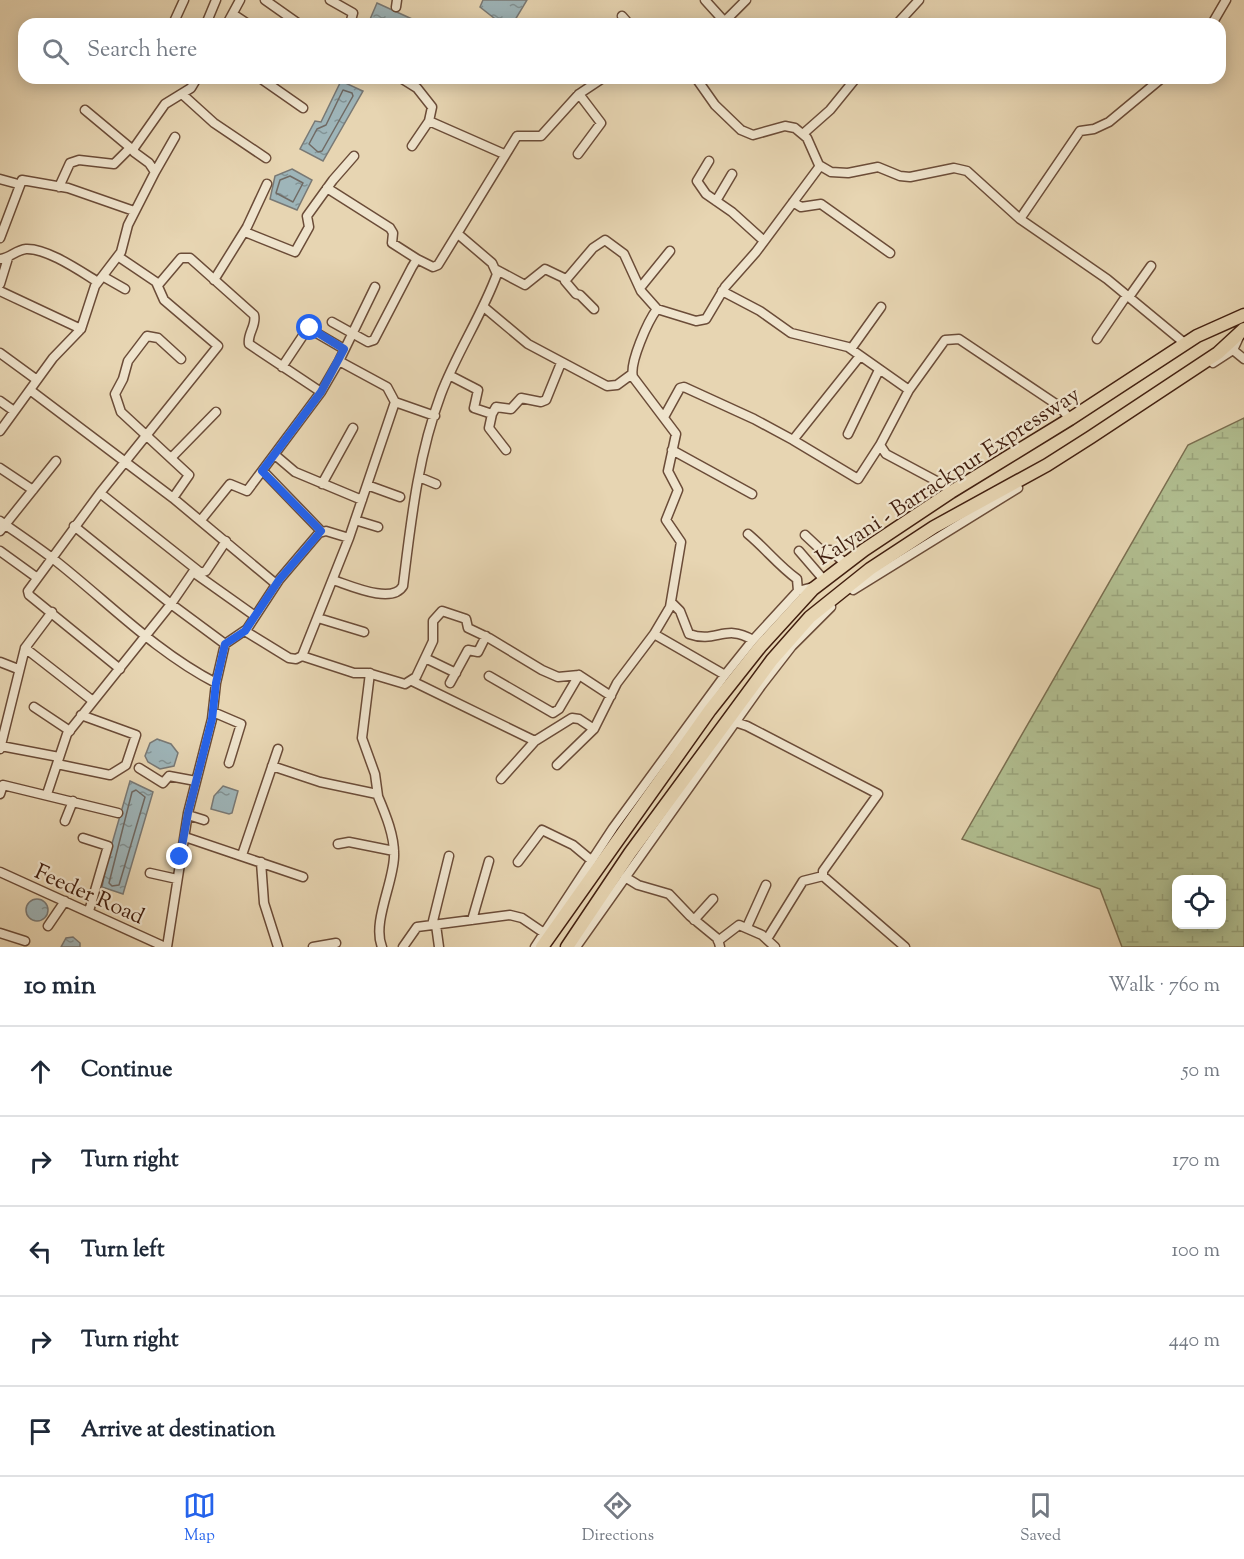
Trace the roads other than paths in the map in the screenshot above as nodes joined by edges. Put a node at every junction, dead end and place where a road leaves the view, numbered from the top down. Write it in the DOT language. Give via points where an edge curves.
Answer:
graph roads {
  1 [pos="184,0"];
  2 [pos="216,0"];
  3 [pos="240,0"];
  4 [pos="265,0"];
  5 [pos="330,0"];
  6 [pos="705,0"];
  7 [pos="747,0"];
  8 [pos="919,0"];
  9 [pos="1226,0"];
  10 [pos="346,4"];
  11 [pos="232,14"];
  12 [pos="176,18"];
  13 [pos="208,18"];
  14 [pos="230,18"];
  15 [pos="238,18"];
  16 [pos="290,18"];
  17 [pos="352,18"];
  18 [pos="723,18"];
  19 [pos="731,18"];
  20 [pos="902,18"];
  21 [pos="1216,18"];
  22 [pos="193,84"];
  23 [pos="269,84"];
  24 [pos="411,84"];
  25 [pos="594,84"];
  26 [pos="700,84"];
  27 [pos="851,84"];
  28 [pos="1155,84"];
  29 [pos="182,94"];
  30 [pos="579,94"];
  31 [pos="303,108"];
  32 [pos="85,110"];
  33 [pos="429,121"];
  34 [pos="804,133"];
  35 [pos="175,137"];
  36 [pos="412,146"];
  37 [pos="132,149"];
  38 [pos="504,154"];
  39 [pos="578,154"];
  40 [pos="354,156"];
  41 [pos="266,158"];
  42 [pos="709,161"];
  43 [pos="820,166"];
  44 [pos="155,172"];
  45 [pos="732,174"];
  46 [pos="0,179"];
  47 [pos="18,184"];
  48 [pos="267,184"];
  49 [pos="59,187"];
  50 [pos="327,188"];
  51 [pos="716,201"];
  52 [pos="793,202"];
  53 [pos="134,211"];
  54 [pos="3,218"];
  55 [pos="1020,219"];
  56 [pos="245,232"];
  57 [pos="458,234"];
  58 [pos="0,238"];
  59 [pos="764,241"];
  60 [pos="670,251"];
  61 [pos="890,253"];
  62 [pos="119,256"];
  63 [pos="4,258"];
  64 [pos="417,259"];
  65 [pos="1151,266"];
  66 [pos="497,270"];
  67 [pos="566,279"];
  68 [pos="101,280"];
  69 [pos="214,280"];
  70 [pos="0,284"];
  71 [pos="159,284"];
  72 [pos="375,287"];
  73 [pos="125,288"];
  74 [pos="640,288"];
  75 [pos="0,291"];
  76 [pos="722,291"];
  77 [pos="1128,296"];
  78 [pos="881,307"];
  79 [pos="484,308"];
  80 [pos="594,309"];
  81 [pos="657,309"];
  82 [pos="1244,315"];
  83 [pos="333,322"];
  84 [pos="1239,328"];
  85 [pos="81,329"];
  86 [pos="351,333"];
  87 [pos="1097,339"];
  88 [pos="1182,341"];
  89 [pos="344,349"];
  90 [pos="850,349"];
  91 [pos="1233,350"];
  92 [pos="0,353"];
  93 [pos="860,356"];
  94 [pos="181,359"];
  95 [pos="1244,359"];
  96 [pos="339,361"];
  97 [pos="561,363"];
  98 [pos="282,367"];
  99 [pos="879,370"];
  100 [pos="632,374"];
  101 [pos="449,375"];
  102 [pos="37,380"];
  103 [pos="30,390"];
  104 [pos="909,390"];
  105 [pos="321,392"];
  106 [pos="0,401"];
  107 [pos="395,402"];
  108 [pos="14,411"];
  109 [pos="216,412"];
  110 [pos="492,414"];
  111 [pos="435,416"];
  112 [pos="664,417"];
  113 [pos="1069,418"];
  114 [pos="353,428"];
  115 [pos="0,431"];
  116 [pos="848,434"];
  117 [pos="147,435"];
  118 [pos="1093,439"];
  119 [pos="793,440"];
  120 [pos="880,445"];
  121 [pos="506,450"];
  122 [pos="672,450"];
  123 [pos="275,455"];
  124 [pos="172,457"];
  125 [pos="56,461"];
  126 [pos="125,463"];
  127 [pos="0,468"];
  128 [pos="262,471"];
  129 [pos="419,477"];
  130 [pos="322,484"];
  131 [pos="436,484"];
  132 [pos="367,485"];
  133 [pos="33,490"];
  134 [pos="951,490"];
  135 [pos="100,493"];
  136 [pos="752,494"];
  137 [pos="400,497"];
  138 [pos="173,498"];
  139 [pos="362,500"];
  140 [pos="201,520"];
  141 [pos="355,520"];
  142 [pos="2,526"];
  143 [pos="74,526"];
  144 [pos="378,528"];
  145 [pos="321,531"];
  146 [pos="748,534"];
  147 [pos="805,535"];
  148 [pos="349,538"];
  149 [pos="226,541"];
  150 [pos="823,550"];
  151 [pos="0,551"];
  152 [pos="799,551"];
  153 [pos="52,558"];
  154 [pos="810,562"];
  155 [pos="846,564"];
  156 [pos="194,570"];
  157 [pos="36,578"];
  158 [pos="333,580"];
  159 [pos="820,583"];
  160 [pos="276,584"];
  161 [pos="798,591"];
  162 [pos="672,603"];
  163 [pos="171,604"];
  164 [pos="52,612"];
  165 [pos="255,616"];
  166 [pos="318,618"];
  167 [pos="245,631"];
  168 [pos="364,632"];
  169 [pos="654,634"];
  170 [pos="486,636"];
  171 [pos="145,637"];
  172 [pos="753,640"];
  173 [pos="225,644"];
  174 [pos="25,648"];
  175 [pos="302,656"];
  176 [pos="425,658"];
  177 [pos="0,662"];
  178 [pos="18,669"];
  179 [pos="120,669"];
  180 [pos="370,673"];
  181 [pos="456,673"];
  182 [pos="579,675"];
  183 [pos="725,675"];
  184 [pos="489,676"];
  185 [pos="412,681"];
  186 [pos="216,683"];
  187 [pos="450,683"];
  188 [pos="610,696"];
  189 [pos="93,701"];
  190 [pos="34,707"];
  191 [pos="213,712"];
  192 [pos="81,715"];
  193 [pos="735,722"];
  194 [pos="594,729"];
  195 [pos="70,731"];
  196 [pos="1,734"];
  197 [pos="535,741"];
  198 [pos="0,747"];
  199 [pos="278,749"];
  200 [pos="58,761"];
  201 [pos="229,762"];
  202 [pos="557,765"];
  203 [pos="272,766"];
  204 [pos="139,768"];
  205 [pos="501,779"];
  206 [pos="196,781"];
  207 [pos="1,788"];
  208 [pos="47,794"];
  209 [pos="378,796"];
  210 [pos="72,801"];
  211 [pos="118,813"];
  212 [pos="188,815"];
  213 [pos="204,820"];
  214 [pos="65,821"];
  215 [pos="185,837"];
  216 [pos="83,838"];
  217 [pos="338,844"];
  218 [pos="394,851"];
  219 [pos="242,855"];
  220 [pos="449,856"];
  221 [pos="489,861"];
  222 [pos="591,861"];
  223 [pos="261,862"];
  224 [pos="518,862"];
  225 [pos="0,872"];
  226 [pos="150,873"];
  227 [pos="823,876"];
  228 [pos="303,877"];
  229 [pos="625,878"];
  230 [pos="177,879"];
  231 [pos="766,885"];
  232 [pos="714,899"];
  233 [pos="65,901"];
  234 [pos="89,911"];
  235 [pos="472,920"];
  236 [pos="694,920"];
  237 [pos="434,925"];
  238 [pos="48,926"];
  239 [pos="747,927"];
  240 [pos="0,933"];
  241 [pos="544,933"];
  242 [pos="25,941"];
  243 [pos="336,943"];
  244 [pos="719,944"];
  245 [pos="771,944"];
  246 [pos="166,947"];
  247 [pos="278,947"];
  248 [pos="313,947"];
  249 [pos="382,947"];
  250 [pos="403,947"];
  251 [pos="439,947"];
  252 [pos="535,947"];
  253 [pos="542,947"];
  254 [pos="567,947"];
  255 [pos="576,947"];
  256 [pos="905,947"];
  1 -- 12 [label="street"];
  2 -- 13 [label="street"];
  3 -- 11 [label="street"];
  4 -- 16 [label="street"];
  5 -- 10 [label="street"];
  6 -- 18 [label="street"];
  7 -- 19 [label="street"];
  8 -- 20 [label="street"];
  9 -- 21 [label="street"];
  10 -- 17 [label="street" via="353,13"];
  11 -- 14 [label="street"];
  11 -- 15 [label="street"];
  22 -- 29 [label="street"];
  23 -- 31 [label="street"];
  24 -- 33 [label="street" via="431,103"];
  25 -- 30 [label="street"];
  26 -- 34 [label="street" via="719,110 745,133 788,126"];
  27 -- 34 [label="street"];
  28 -- 55 [label="street" via="1109,122 1080,131"];
  29 -- 37 [label="street" via="160,109"];
  29 -- 41 [label="street" via="214,123"];
  30 -- 38 [label="street" via="541,136 518,135"];
  30 -- 39 [label="street" via="601,123"];
  32 -- 37 [label="street"];
  33 -- 36 [label="street"];
  33 -- 38 [label="street"];
  34 -- 43 [label="street"];
  35 -- 44 [label="street"];
  37 -- 44 [label="street"];
  37 -- 49 [label="street" via="114,164 79,160 70,163"];
  38 -- 57 [label="street"];
  40 -- 50 [label="street"];
  42 -- 51 [label="street" via="697,181"];
  43 -- 52 [label="street"];
  43 -- 55 [label="street" via="840,174 878,167 904,178 963,169 978,178"];
  44 -- 53 [label="street"];
  45 -- 51 [label="street"];
  46 -- 47 [label="street"];
  47 -- 49 [label="street" via="24,180"];
  47 -- 54 [label="street"];
  48 -- 56 [label="street"];
  49 -- 53 [label="street"];
  50 -- 56 [label="street" via="307,218 309,227 295,252"];
  50 -- 64 [label="street" via="390,228 392,243"];
  51 -- 59 [label="street"];
  52 -- 59 [label="street"];
  52 -- 61 [label="street" via="801,207 821,204"];
  53 -- 62 [label="street"];
  54 -- 58 [label="street"];
  55 -- 77 [label="street"];
  56 -- 69 [label="street"];
  57 -- 64 [label="street" via="435,267"];
  57 -- 66 [label="street"];
  59 -- 76 [label="street"];
  60 -- 74 [label="street"];
  62 -- 68 [label="street"];
  62 -- 71 [label="street"];
  63 -- 68 [label="street" via="25,249 37,251"];
  63 -- 70 [label="street"];
  64 -- 86 [label="street" via="374,340 368,342"];
  65 -- 77 [label="street"];
  66 -- 67 [label="street" via="525,285 545,269"];
  66 -- 79 [label="street"];
  67 -- 74 [label="street" via="605,240 624,254"];
  67 -- 80 [label="street" via="566,284"];
  68 -- 73 [label="street"];
  68 -- 85 [label="street"];
  69 -- 71 [label="street" via="186,257"];
  69 -- 98 [label="street" via="254,315 249,344"];
  71 -- 117 [label="street" via="164,300 218,346"];
  72 -- 86 [label="street"];
  74 -- 81 [label="street"];
  75 -- 85 [label="street"];
  76 -- 81 [label="street" via="702,321"];
  76 -- 90 [label="street" via="791,333"];
  77 -- 87 [label="street"];
  77 -- 88 [label="street"];
  78 -- 90 [label="street"];
  79 -- 97 [label="street" via="522,341"];
  79 -- 101 [label="street"];
  81 -- 100 [label="street" via="638,349"];
  82 -- 84 [label="highway, Kalyani - Barrackpur Expressway"];
  83 -- 86 [label="street"];
  84 -- 88 [label="street" via="1208,326"];
  84 -- 91 [label="street"];
  84 -- 113 [label="highway, Kalyani - Barrackpur Expressway" via="1197,336"];
  84 -- 118 [label="highway, Kalyani - Barrackpur Expressway" via="1218,353"];
  85 -- 102 [label="street"];
  86 -- 89 [label="street"];
  88 -- 113 [label="street"];
  89 -- 96 [label="street"];
  89 -- 98 [label="street" via="308,328"];
  90 -- 93 [label="street"];
  91 -- 95 [label="street"];
  91 -- 118 [label="street"];
  92 -- 102 [label="street"];
  93 -- 99 [label="street"];
  93 -- 119 [label="street"];
  94 -- 117 [label="street" via="152,335 147,336 127,364 115,396 121,412"];
  96 -- 105 [label="street"];
  96 -- 107 [label="street" via="387,387"];
  97 -- 100 [label="street" via="607,386 617,385"];
  97 -- 110 [label="street" via="546,400 521,398 510,409 496,407"];
  98 -- 105 [label="street"];
  99 -- 104 [label="street"];
  99 -- 116 [label="street"];
  100 -- 112 [label="street"];
  101 -- 110 [label="street" via="478,390 474,408"];
  101 -- 111 [label="street"];
  102 -- 103 [label="street"];
  103 -- 108 [label="street"];
  103 -- 126 [label="street"];
  104 -- 113 [label="street" via="945,340 955,338 1059,406"];
  104 -- 120 [label="street"];
  105 -- 123 [label="street"];
  106 -- 108 [label="street"];
  107 -- 111 [label="street"];
  107 -- 132 [label="street"];
  108 -- 115 [label="street"];
  109 -- 124 [label="street"];
  110 -- 121 [label="street" via="489,428"];
  111 -- 129 [label="street"];
  112 -- 119 [label="street" via="684,387"];
  112 -- 122 [label="street" via="676,434"];
  113 -- 134 [label="highway, Kalyani - Barrackpur Expressway"];
  114 -- 130 [label="street"];
  117 -- 124 [label="street"];
  117 -- 126 [label="street"];
  118 -- 193 [label="street" via="856,587 792,646"];
  118 -- 254 [label="highway, Kalyani - Barrackpur Expressway" via="934,527 870,569 810,617 772,660 630,853"];
  119 -- 120 [label="street" via="858,479"];
  120 -- 134 [label="street" via="890,457"];
  122 -- 136 [label="street"];
  122 -- 162 [label="street" via="668,471 678,488 666,522 681,542"];
  123 -- 128 [label="street"];
  123 -- 130 [label="street" via="291,470"];
  124 -- 138 [label="street" via="189,476"];
  125 -- 133 [label="street"];
  126 -- 135 [label="street"];
  126 -- 138 [label="street"];
  127 -- 133 [label="street"];
  128 -- 140 [label="street" via="247,491 230,484"];
  128 -- 145 [label="street"];
  129 -- 131 [label="street"];
  129 -- 158 [label="street" via="402,589 378,594"];
  130 -- 139 [label="street"];
  132 -- 137 [label="street"];
  132 -- 139 [label="street"];
  133 -- 142 [label="street"];
  134 -- 155 [label="highway, Kalyani - Barrackpur Expressway"];
  135 -- 143 [label="street"];
  135 -- 156 [label="street"];
  138 -- 140 [label="street"];
  139 -- 141 [label="street"];
  140 -- 149 [label="street"];
  141 -- 144 [label="street"];
  141 -- 148 [label="street"];
  142 -- 153 [label="street"];
  143 -- 153 [label="street"];
  143 -- 163 [label="street"];
  145 -- 148 [label="street"];
  145 -- 160 [label="street"];
  146 -- 161 [label="street" via="773,555 777,565 797,579"];
  147 -- 150 [label="street"];
  148 -- 158 [label="street"];
  149 -- 156 [label="street" via="206,571"];
  149 -- 160 [label="street"];
  150 -- 154 [label="street"];
  150 -- 155 [label="street" via="830,550"];
  151 -- 157 [label="street"];
  152 -- 154 [label="street"];
  153 -- 157 [label="street"];
  153 -- 171 [label="street"];
  154 -- 159 [label="street"];
  155 -- 159 [label="highway, Kalyani - Barrackpur Expressway"];
  156 -- 163 [label="street"];
  156 -- 165 [label="street"];
  157 -- 164 [label="street" via="29,595"];
  158 -- 166 [label="street"];
  159 -- 161 [label="street"];
  159 -- 253 [label="highway, Kalyani - Barrackpur Expressway" via="760,646 714,705"];
  160 -- 165 [label="street"];
  161 -- 172 [label="street"];
  162 -- 169 [label="street"];
  162 -- 172 [label="street" via="689,634 704,639 734,632"];
  163 -- 171 [label="street"];
  163 -- 173 [label="street"];
  164 -- 174 [label="street"];
  164 -- 179 [label="street"];
  165 -- 167 [label="street"];
  166 -- 168 [label="street"];
  166 -- 175 [label="street"];
  167 -- 173 [label="street"];
  167 -- 175 [label="street" via="289,658"];
  169 -- 183 [label="street"];
  169 -- 188 [label="street"];
  170 -- 176 [label="street" via="468,628 465,619 440,611 433,621 434,639"];
  170 -- 181 [label="street" via="478,652 468,650"];
  170 -- 182 [label="street" via="556,676"];
  171 -- 179 [label="street"];
  171 -- 186 [label="street"];
  172 -- 183 [label="street"];
  173 -- 186 [label="street"];
  174 -- 178 [label="street"];
  174 -- 189 [label="street"];
  175 -- 180 [label="street" via="356,673"];
  176 -- 181 [label="street"];
  176 -- 185 [label="street"];
  177 -- 178 [label="street"];
  178 -- 196 [label="street"];
  179 -- 189 [label="street"];
  180 -- 185 [label="street" via="402,684"];
  180 -- 209 [label="street" via="362,738"];
  181 -- 187 [label="street"];
  182 -- 184 [label="street" via="559,710 553,713"];
  182 -- 188 [label="street"];
  183 -- 222 [label="street"];
  185 -- 197 [label="street"];
  186 -- 191 [label="street"];
  188 -- 194 [label="street"];
  189 -- 192 [label="street"];
  190 -- 195 [label="street"];
  191 -- 201 [label="street" via="241,724"];
  191 -- 206 [label="street"];
  192 -- 195 [label="street"];
  192 -- 200 [label="street" via="135,734 126,765 110,775"];
  193 -- 227 [label="street" via="878,794"];
  193 -- 229 [label="street"];
  194 -- 197 [label="street" via="579,718 572,718"];
  194 -- 202 [label="street"];
  195 -- 200 [label="street"];
  196 -- 198 [label="street"];
  197 -- 205 [label="street"];
  198 -- 200 [label="street"];
  199 -- 203 [label="street"];
  200 -- 208 [label="street"];
  203 -- 209 [label="street"];
  203 -- 219 [label="street"];
  204 -- 206 [label="street" via="163,783 169,776"];
  206 -- 212 [label="street"];
  207 -- 208 [label="street"];
  208 -- 210 [label="street"];
  209 -- 218 [label="street"];
  210 -- 211 [label="street"];
  210 -- 214 [label="street"];
  212 -- 213 [label="street"];
  212 -- 215 [label="street"];
  215 -- 219 [label="street"];
  215 -- 230 [label="street"];
  216 -- 234 [label="street" via="108,846"];
  217 -- 218 [label="street"];
  218 -- 249 [label="street" via="377,933"];
  219 -- 223 [label="street"];
  220 -- 237 [label="street"];
  221 -- 235 [label="street"];
  222 -- 224 [label="street" via="573,845 542,830"];
  222 -- 241 [label="street"];
  223 -- 228 [label="street"];
  223 -- 247 [label="street" via="264,903"];
  225 -- 233 [label="street, Feeder Road"];
  226 -- 230 [label="street"];
  227 -- 245 [label="street" via="803,881"];
  227 -- 256 [label="street"];
  229 -- 236 [label="street" via="669,894"];
  229 -- 255 [label="street"];
  230 -- 246 [label="street"];
  231 -- 239 [label="street"];
  232 -- 236 [label="street"];
  233 -- 234 [label="street, Feeder Road"];
  233 -- 238 [label="street"];
  234 -- 246 [label="street, Feeder Road"];
  235 -- 237 [label="street"];
  235 -- 241 [label="street" via="514,915"];
  236 -- 244 [label="street"];
  237 -- 250 [label="street" via="414,929"];
  237 -- 251 [label="street"];
  239 -- 244 [label="street" via="736,926"];
  239 -- 245 [label="street"];
  240 -- 242 [label="street"];
  241 -- 252 [label="street"];
  243 -- 248 [label="street"];
}
